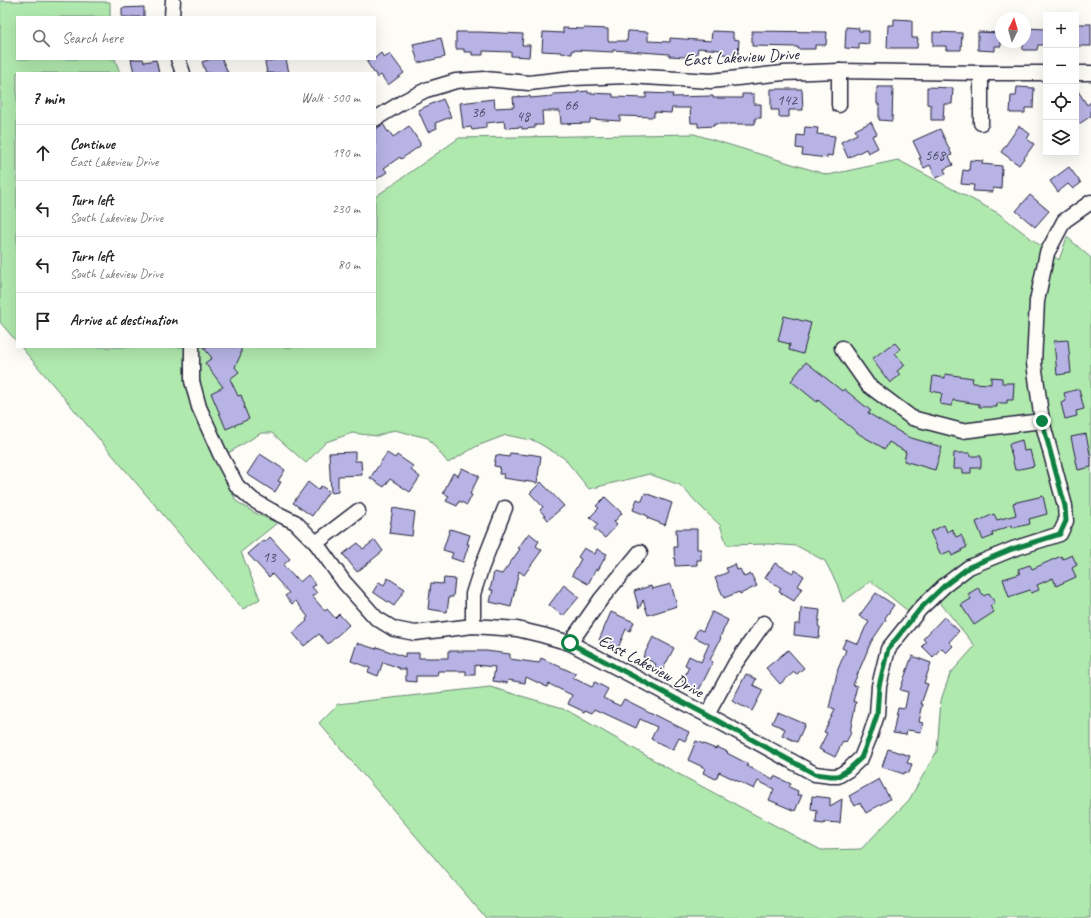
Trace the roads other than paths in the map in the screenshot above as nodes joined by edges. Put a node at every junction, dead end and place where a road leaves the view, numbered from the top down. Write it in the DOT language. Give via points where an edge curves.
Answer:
graph roads {
  1 [pos="173,0"];
  2 [pos="172,16"];
  3 [pos="178,60"];
  4 [pos="839,71"];
  5 [pos="183,72"];
  6 [pos="981,73"];
  7 [pos="1043,73"];
  8 [pos="1079,73"];
  9 [pos="1091,73"];
  10 [pos="839,105"];
  11 [pos="376,118"];
  12 [pos="981,122"];
  13 [pos="1091,202"];
  14 [pos="192,348"];
  15 [pos="842,348"];
  16 [pos="1042,421"];
  17 [pos="505,508"];
  18 [pos="358,511"];
  19 [pos="316,543"];
  20 [pos="640,552"];
  21 [pos="764,623"];
  22 [pos="473,626"];
  23 [pos="570,643"];
  24 [pos="707,715"];
  1 -- 2 [label="street"];
  3 -- 5 [label="street"];
  4 -- 6 [label="street, East Lakeview Drive"];
  4 -- 10 [label="street"];
  4 -- 11 [label="street, East Lakeview Drive" via="712,80 628,76 529,83 485,79 456,81 426,90"];
  6 -- 7 [label="street, East Lakeview Drive"];
  6 -- 12 [label="street"];
  8 -- 9 [label="street"];
  13 -- 16 [label="street" via="1064,221 1046,252 1037,301 1034,363"];
  14 -- 19 [label="street, East Lakeview Drive" via="192,381 199,407 237,486 252,500 295,522"];
  15 -- 16 [label="street" via="868,385 912,418 962,431"];
  16 -- 24 [label="street, East Lakeview Drive" via="1065,506 1066,521 1060,534 1012,549 969,567 920,609 888,649 879,686 877,715 861,758 848,770 838,776 815,774"];
  17 -- 22 [label="street" via="474,594"];
  18 -- 19 [label="street"];
  19 -- 22 [label="street, East Lakeview Drive" via="344,582 376,618 394,629 415,633"];
  20 -- 23 [label="street" via="601,599"];
  21 -- 24 [label="street" via="735,664"];
  22 -- 23 [label="street, East Lakeview Drive" via="517,629"];
  23 -- 24 [label="street, East Lakeview Drive"];
}
